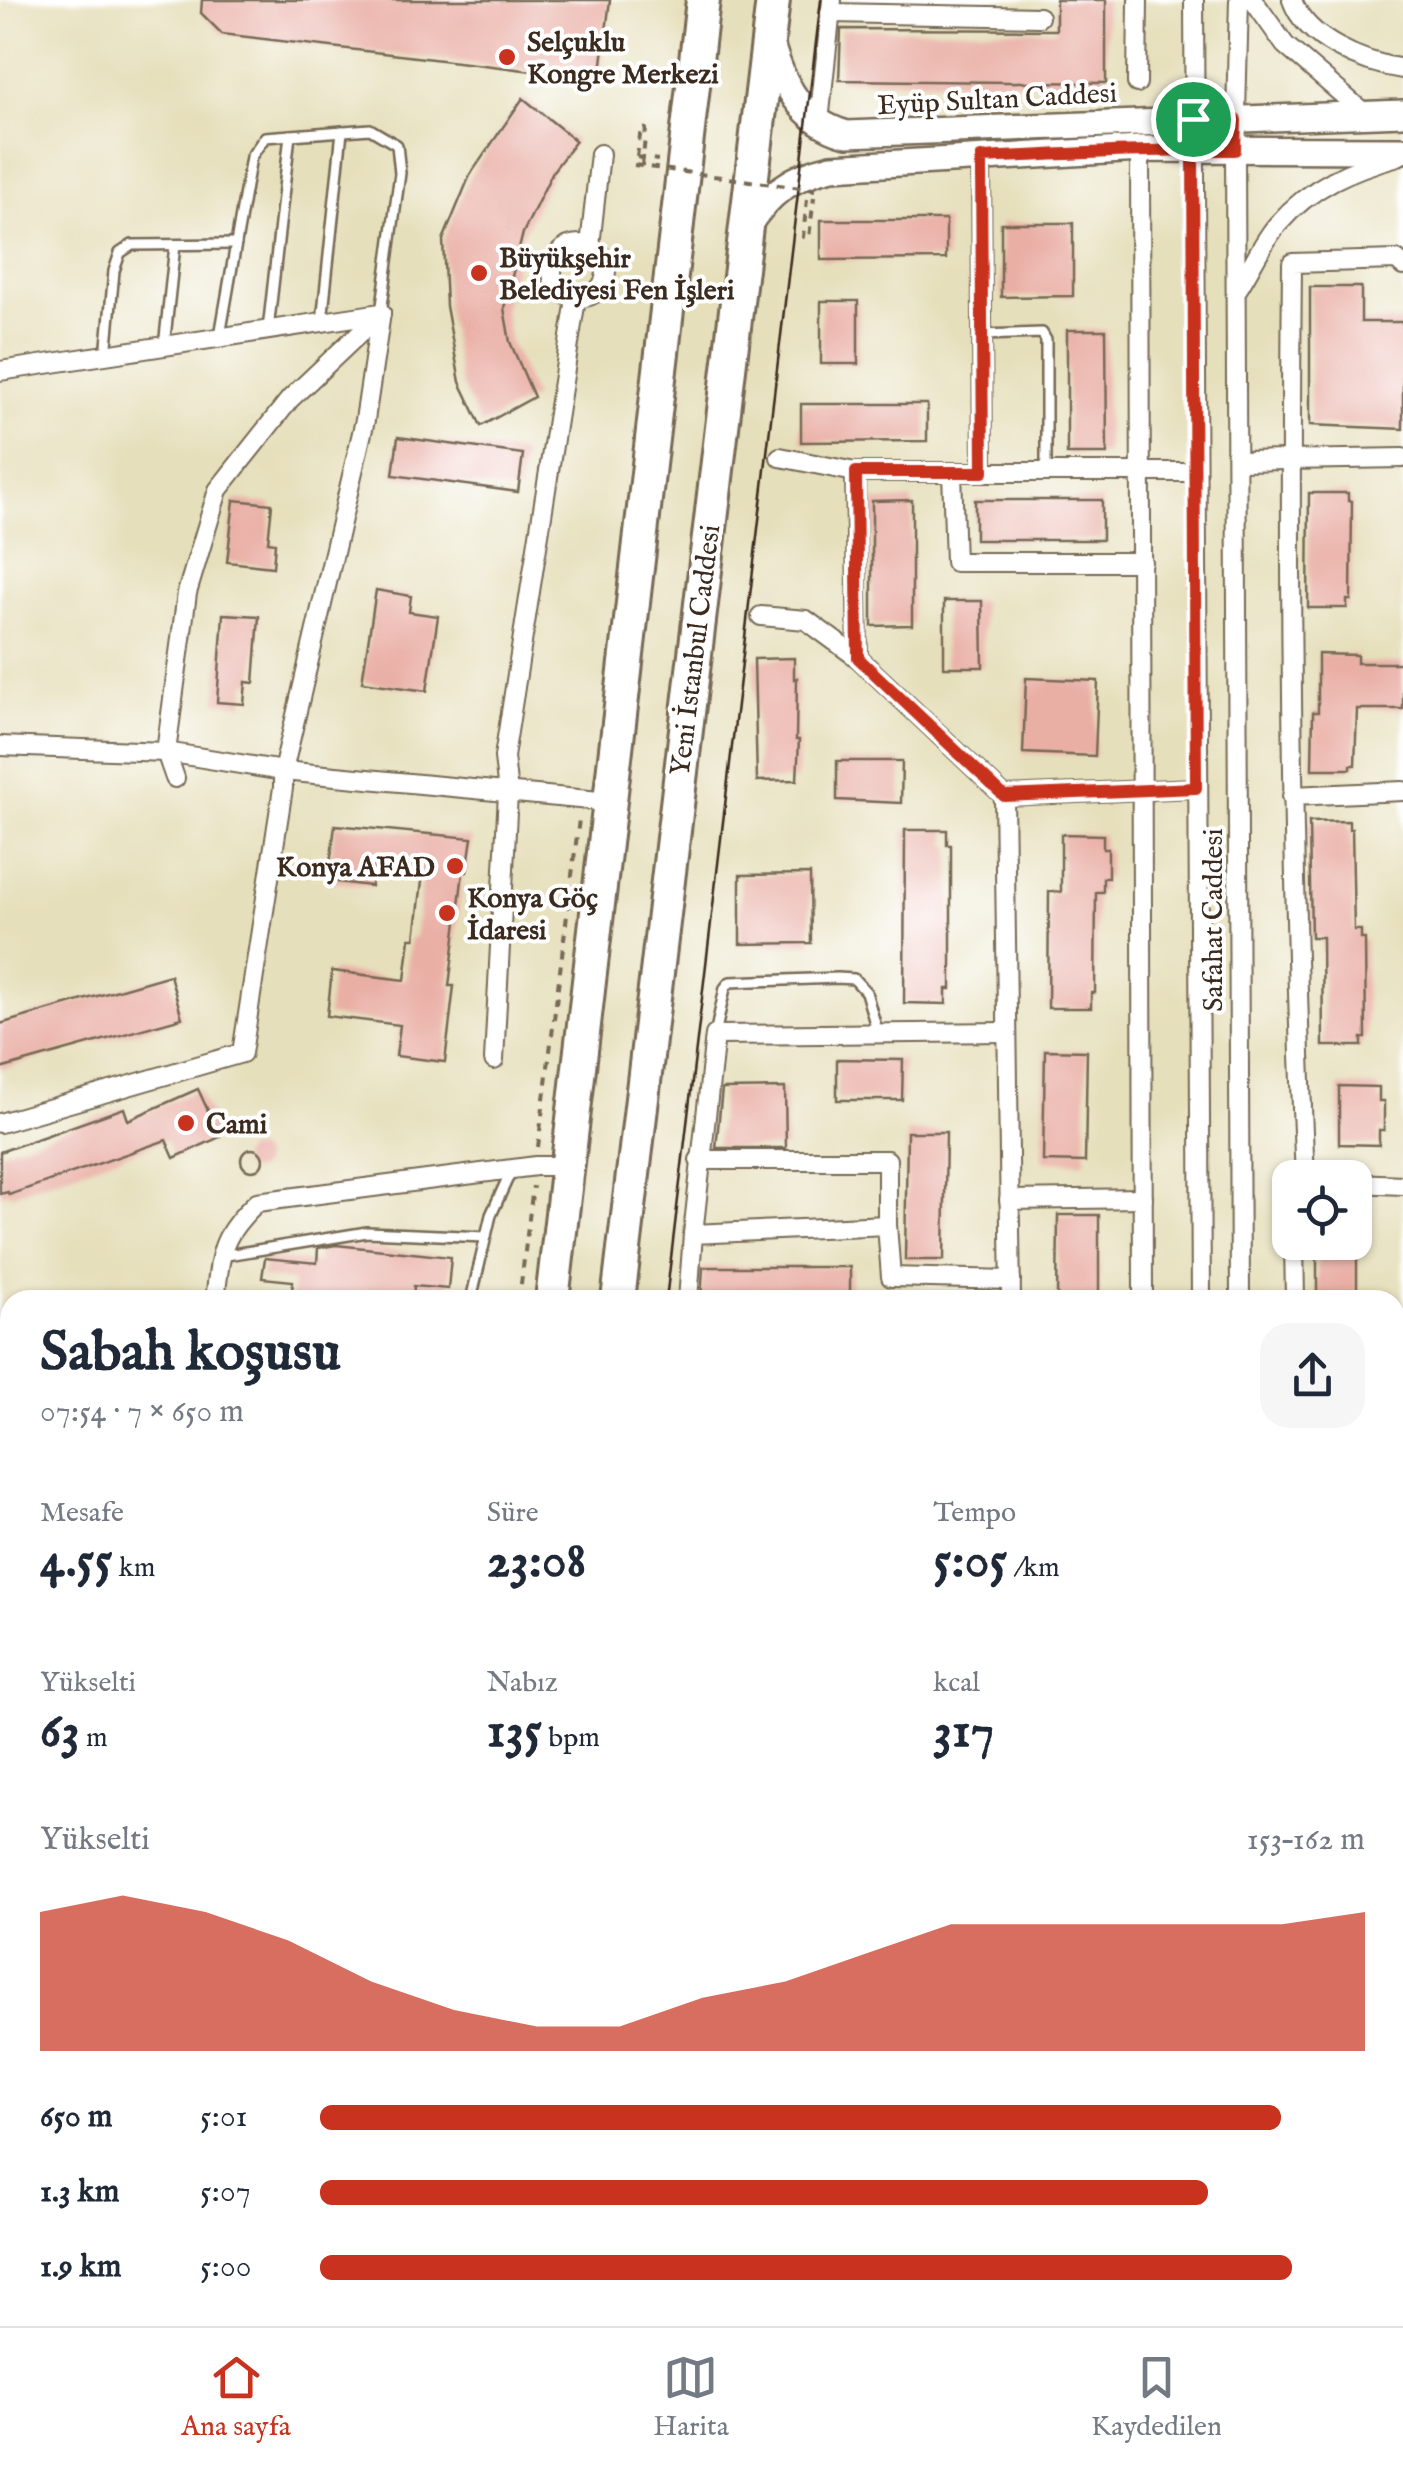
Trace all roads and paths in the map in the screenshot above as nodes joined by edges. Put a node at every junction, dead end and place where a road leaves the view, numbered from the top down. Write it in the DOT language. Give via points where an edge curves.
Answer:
graph roads {
  1 [pos="703,0"];
  2 [pos="773,0"];
  3 [pos="1138,0"];
  4 [pos="1194,0"];
  5 [pos="1239,0"];
  6 [pos="1253,0"];
  7 [pos="1292,0"];
  8 [pos="831,6"];
  9 [pos="1039,17"];
  10 [pos="769,34"];
  11 [pos="1403,69"];
  12 [pos="1136,83"];
  13 [pos="1364,113"];
  14 [pos="1403,113"];
  15 [pos="1193,119"];
  16 [pos="1236,120"];
  17 [pos="819,122"];
  18 [pos="342,132"];
  19 [pos="290,135"];
  20 [pos="1140,150"];
  21 [pos="1193,150"];
  22 [pos="1235,150"];
  23 [pos="1403,152"];
  24 [pos="600,154"];
  25 [pos="981,158"];
  26 [pos="659,160"];
  27 [pos="634,165"];
  28 [pos="642,166"];
  29 [pos="813,203"];
  30 [pos="744,231"];
  31 [pos="236,244"];
  32 [pos="175,245"];
  33 [pos="590,246"];
  34 [pos="1403,266"];
  35 [pos="1237,290"];
  36 [pos="576,299"];
  37 [pos="381,313"];
  38 [pos="322,322"];
  39 [pos="268,330"];
  40 [pos="981,334"];
  41 [pos="220,338"];
  42 [pos="164,346"];
  43 [pos="106,356"];
  44 [pos="0,370"];
  45 [pos="780,457"];
  46 [pos="1403,458"];
  47 [pos="1290,460"];
  48 [pos="1238,461"];
  49 [pos="856,472"];
  50 [pos="952,472"];
  51 [pos="983,472"];
  52 [pos="1046,472"];
  53 [pos="1141,472"];
  54 [pos="1194,472"];
  55 [pos="1142,562"];
  56 [pos="761,616"];
  57 [pos="858,658"];
  58 [pos="0,746"];
  59 [pos="166,752"];
  60 [pos="283,771"];
  61 [pos="175,778"];
  62 [pos="1196,788"];
  63 [pos="1144,790"];
  64 [pos="1403,792"];
  65 [pos="508,793"];
  66 [pos="1004,796"];
  67 [pos="1292,796"];
  68 [pos="610,802"];
  69 [pos="1006,1032"];
  70 [pos="878,1034"];
  71 [pos="715,1035"];
  72 [pos="494,1060"];
  73 [pos="0,1123"];
  74 [pos="699,1160"];
  75 [pos="1304,1160"];
  76 [pos="567,1166"];
  77 [pos="512,1169"];
  78 [pos="1372,1184"];
  79 [pos="1403,1185"];
  80 [pos="1144,1198"];
  81 [pos="1010,1200"];
  82 [pos="887,1225"];
  83 [pos="693,1234"];
  84 [pos="486,1236"];
  85 [pos="220,1256"];
  86 [pos="1294,1260"];
  87 [pos="1011,1280"];
  88 [pos="215,1290"];
  89 [pos="473,1290"];
  90 [pos="553,1290"];
  91 [pos="619,1290"];
  92 [pos="689,1290"];
  93 [pos="1011,1290"];
  94 [pos="1143,1290"];
  95 [pos="1200,1290"];
  96 [pos="1240,1290"];
  97 [pos="1295,1290"];
  1 -- 68 [label="highway"];
  2 -- 10 [label="highway, Yeni İstanbul Caddesi"];
  3 -- 12 [label="street"];
  4 -- 15 [label="street, Safahat Caddesi"];
  5 -- 16 [label="street, Safahat Caddesi"];
  6 -- 13 [label="street" via="1285,45"];
  7 -- 11 [label="street" via="1298,19 1348,52"];
  8 -- 9 [label="street"];
  8 -- 17 [label="street"];
  10 -- 17 [label="main road" via="787,87"];
  10 -- 30 [label="highway, Yeni İstanbul Caddesi"];
  13 -- 14 [label="main road, Eyüp Sultan Caddesi"];
  13 -- 16 [label="main road, Eyüp Sultan Caddesi"];
  15 -- 16 [label="main road, Eyüp Sultan Caddesi"];
  15 -- 17 [label="main road, Eyüp Sultan Caddesi" via="861,134"];
  15 -- 21 [label="street, Safahat Caddesi"];
  16 -- 22 [label="street, Safahat Caddesi"];
  18 -- 19 [label="lane"];
  18 -- 37 [label="lane" via="370,130 398,145"];
  18 -- 38 [label="lane"];
  19 -- 31 [label="lane" via="265,137 251,157"];
  19 -- 39 [label="lane"];
  20 -- 21 [label="main road"];
  20 -- 25 [label="main road"];
  20 -- 53 [label="street"];
  21 -- 22 [label="main road"];
  21 -- 54 [label="street, Safahat Caddesi"];
  22 -- 23 [label="main road"];
  22 -- 35 [label="street, Safahat Caddesi"];
  23 -- 35 [label="street" via="1312,192 1276,225"];
  24 -- 33 [label="street"];
  25 -- 30 [label="main road" via="817,170 780,187"];
  25 -- 40 [label="street"];
  26 -- 28 [label="path, bridge" via="638,158 641,128 646,129"];
  27 -- 28 [label="path, bridge"];
  28 -- 29 [label="path, bridge" via="812,190 803,237 809,238"];
  30 -- 91 [label="highway, Yeni İstanbul Caddesi"];
  31 -- 32 [label="lane"];
  31 -- 41 [label="lane"];
  32 -- 42 [label="lane"];
  32 -- 43 [label="lane" via="132,245 120,253"];
  33 -- 36 [label="street" via="607,271 603,286"];
  33 -- 36 [label="street" via="560,250 552,264 552,280"];
  34 -- 47 [label="street" via="1397,260 1292,263"];
  35 -- 48 [label="street, Safahat Caddesi"];
  36 -- 65 [label="street" via="504,757"];
  37 -- 38 [label="street"];
  37 -- 59 [label="street" via="290,399 218,490 187,593"];
  37 -- 60 [label="street" via="364,420"];
  38 -- 39 [label="street"];
  39 -- 41 [label="street"];
  40 -- 51 [label="street"];
  40 -- 52 [label="lane" via="1032,332 1046,340"];
  41 -- 42 [label="street"];
  42 -- 43 [label="street"];
  43 -- 44 [label="street"];
  45 -- 49 [label="street"];
  46 -- 47 [label="street"];
  47 -- 48 [label="street"];
  47 -- 67 [label="street"];
  48 -- 96 [label="street, Safahat Caddesi"];
  49 -- 50 [label="street"];
  49 -- 57 [label="street"];
  50 -- 51 [label="street"];
  50 -- 55 [label="street" via="956,562"];
  51 -- 52 [label="street"];
  52 -- 53 [label="street"];
  53 -- 54 [label="street"];
  53 -- 55 [label="street"];
  54 -- 62 [label="street, Safahat Caddesi"];
  55 -- 63 [label="street"];
  56 -- 57 [label="street" via="806,620"];
  57 -- 66 [label="street"];
  58 -- 59 [label="street"];
  59 -- 60 [label="street"];
  59 -- 61 [label="street"];
  60 -- 65 [label="street"];
  60 -- 73 [label="street" via="242,1053"];
  62 -- 63 [label="street"];
  62 -- 95 [label="street, Safahat Caddesi"];
  63 -- 66 [label="street"];
  63 -- 80 [label="street"];
  64 -- 67 [label="street"];
  65 -- 68 [label="street"];
  65 -- 72 [label="street"];
  66 -- 69 [label="street"];
  67 -- 75 [label="street"];
  68 -- 76 [label="highway"];
  69 -- 70 [label="street"];
  69 -- 81 [label="street"];
  70 -- 71 [label="street"];
  70 -- 71 [label="lane" via="866,992 854,979 838,978 730,982"];
  71 -- 74 [label="street"];
  74 -- 82 [label="street" via="887,1160"];
  74 -- 83 [label="street"];
  76 -- 77 [label="street"];
  76 -- 90 [label="highway"];
  77 -- 84 [label="lane"];
  77 -- 85 [label="street" via="257,1202 233,1224"];
  78 -- 79 [label="street"];
  80 -- 81 [label="street"];
  80 -- 94 [label="street"];
  81 -- 87 [label="street"];
  82 -- 83 [label="street"];
  82 -- 87 [label="street" via="890,1278"];
  83 -- 92 [label="street"];
  84 -- 85 [label="lane" via="367,1232"];
  84 -- 89 [label="lane"];
  85 -- 88 [label="street"];
  86 -- 97 [label="street"];
  87 -- 93 [label="street"];
}
